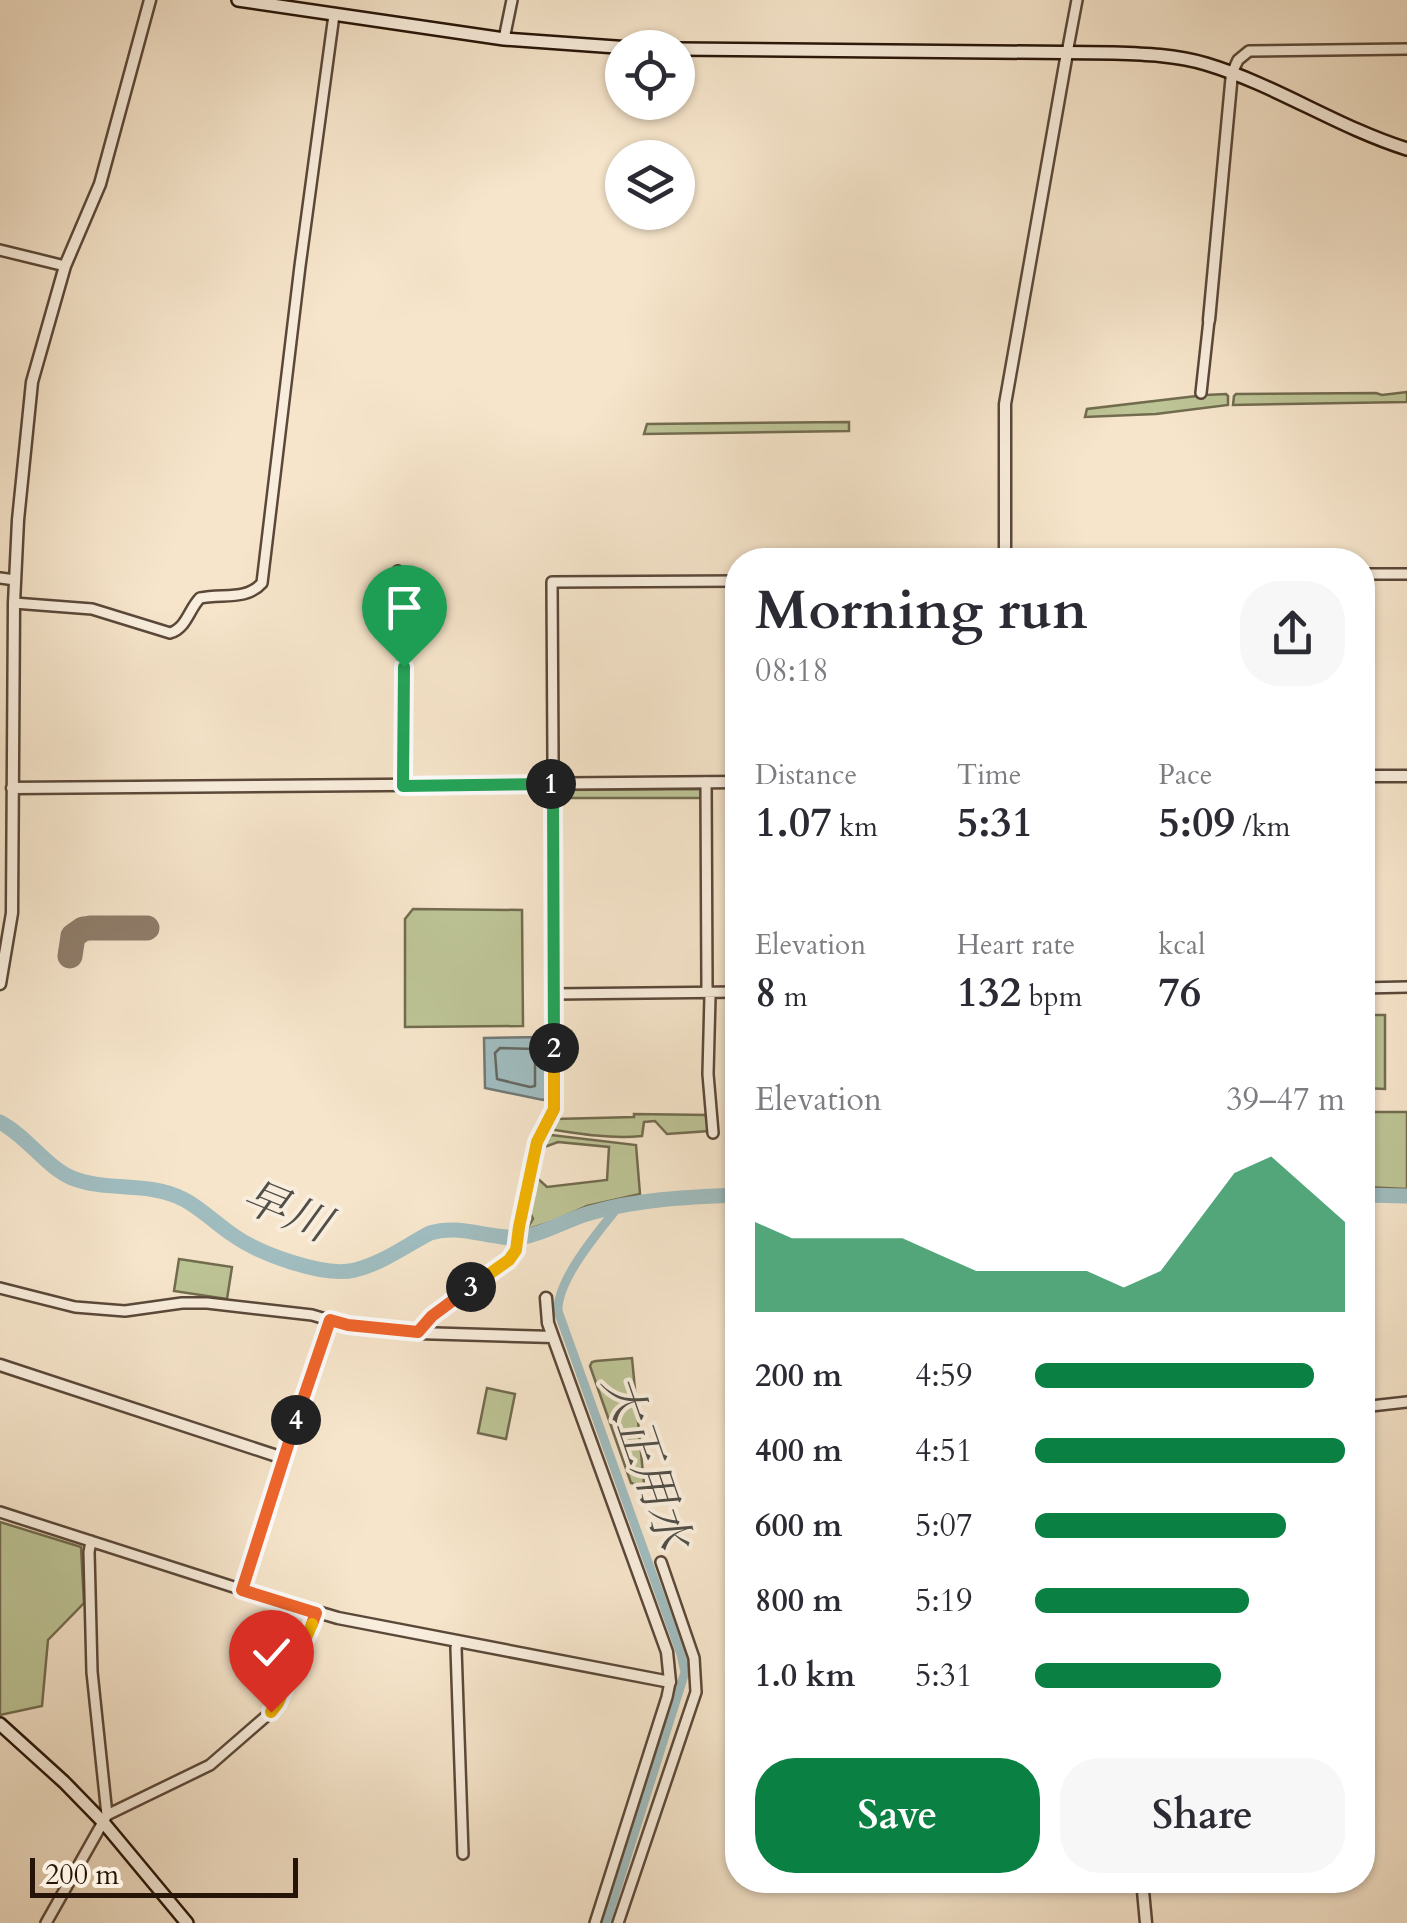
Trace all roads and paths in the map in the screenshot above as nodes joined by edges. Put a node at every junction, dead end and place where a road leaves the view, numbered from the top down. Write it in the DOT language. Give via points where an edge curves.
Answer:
graph roads {
  1 [pos="150,0"];
  2 [pos="238,0"];
  3 [pos="512,0"];
  4 [pos="1078,0"];
  5 [pos="334,15"];
  6 [pos="504,39"];
  7 [pos="605,46"];
  8 [pos="695,49"];
  9 [pos="1407,49"];
  10 [pos="1068,53"];
  11 [pos="1232,73"];
  12 [pos="1407,149"];
  13 [pos="0,250"];
  14 [pos="65,266"];
  15 [pos="1209,320"];
  16 [pos="1201,392"];
  17 [pos="1005,548"];
  18 [pos="398,570"];
  19 [pos="1375,574"];
  20 [pos="1407,574"];
  21 [pos="0,578"];
  22 [pos="15,580"];
  23 [pos="725,580"];
  24 [pos="14,603"];
  25 [pos="1375,776"];
  26 [pos="1407,776"];
  27 [pos="706,782"];
  28 [pos="725,782"];
  29 [pos="553,784"];
  30 [pos="403,786"];
  31 [pos="12,788"];
  32 [pos="0,984"];
  33 [pos="1407,987"];
  34 [pos="1375,988"];
  35 [pos="708,992"];
  36 [pos="725,992"];
  37 [pos="554,994"];
  38 [pos="713,1134"];
  39 [pos="0,1288"];
  40 [pos="546,1298"];
  41 [pos="330,1320"];
  42 [pos="418,1332"];
  43 [pos="554,1336"];
  44 [pos="0,1365"];
  45 [pos="1407,1402"];
  46 [pos="1375,1406"];
  47 [pos="284,1458"];
  48 [pos="0,1512"];
  49 [pos="90,1542"];
  50 [pos="661,1562"];
  51 [pos="242,1590"];
  52 [pos="316,1613"];
  53 [pos="458,1641"];
  54 [pos="670,1682"];
  55 [pos="0,1724"];
  56 [pos="105,1818"];
  57 [pos="463,1854"];
  58 [pos="1143,1893"];
  59 [pos="46,1923"];
  60 [pos="187,1923"];
  61 [pos="595,1923"];
  62 [pos="618,1923"];
  63 [pos="1146,1923"];
  1 -- 14 [label="street" via="100,184"];
  2 -- 5 [label="main road"];
  3 -- 6 [label="street"];
  4 -- 10 [label="street"];
  5 -- 6 [label="main road"];
  5 -- 24 [label="street" via="262,583 247,594 200,598 183,626 170,633 92,609"];
  6 -- 7 [label="main road"];
  8 -- 10 [label="main road"];
  9 -- 11 [label="street" via="1249,51"];
  10 -- 11 [label="main road" via="1150,55"];
  10 -- 17 [label="street" via="1005,404"];
  11 -- 12 [label="main road"];
  11 -- 15 [label="street"];
  13 -- 14 [label="street"];
  14 -- 22 [label="street" via="32,382"];
  15 -- 16 [label="street"];
  18 -- 30 [label="street"];
  19 -- 20 [label="street"];
  21 -- 22 [label="street"];
  22 -- 24 [label="street"];
  23 -- 29 [label="street" via="552,582"];
  24 -- 31 [label="street"];
  25 -- 26 [label="street"];
  27 -- 28 [label="street"];
  27 -- 29 [label="street"];
  27 -- 35 [label="street"];
  29 -- 30 [label="street"];
  29 -- 37 [label="street"];
  30 -- 31 [label="street"];
  31 -- 32 [label="street" via="12,912"];
  33 -- 34 [label="street"];
  35 -- 36 [label="street"];
  35 -- 37 [label="street"];
  35 -- 38 [label="street"];
  37 -- 42 [label="street" via="554,1109 537,1142 516,1250"];
  39 -- 41 [label="street" via="75,1308 207,1303"];
  40 -- 43 [label="street"];
  41 -- 42 [label="street"];
  41 -- 47 [label="street"];
  42 -- 43 [label="street"];
  43 -- 54 [label="street" via="666,1652"];
  44 -- 47 [label="street"];
  45 -- 46 [label="street"];
  47 -- 51 [label="street"];
  48 -- 49 [label="street"];
  49 -- 51 [label="street"];
  49 -- 56 [label="street" via="91,1658"];
  50 -- 62 [label="street" via="694,1658 696,1692"];
  51 -- 52 [label="street"];
  52 -- 53 [label="street"];
  52 -- 56 [label="street" via="278,1703 261,1722 198,1772"];
  53 -- 54 [label="street"];
  53 -- 57 [label="street"];
  54 -- 61 [label="street"];
  55 -- 56 [label="main road"];
  56 -- 59 [label="street"];
  56 -- 60 [label="main road"];
  58 -- 63 [label="street"];
}
